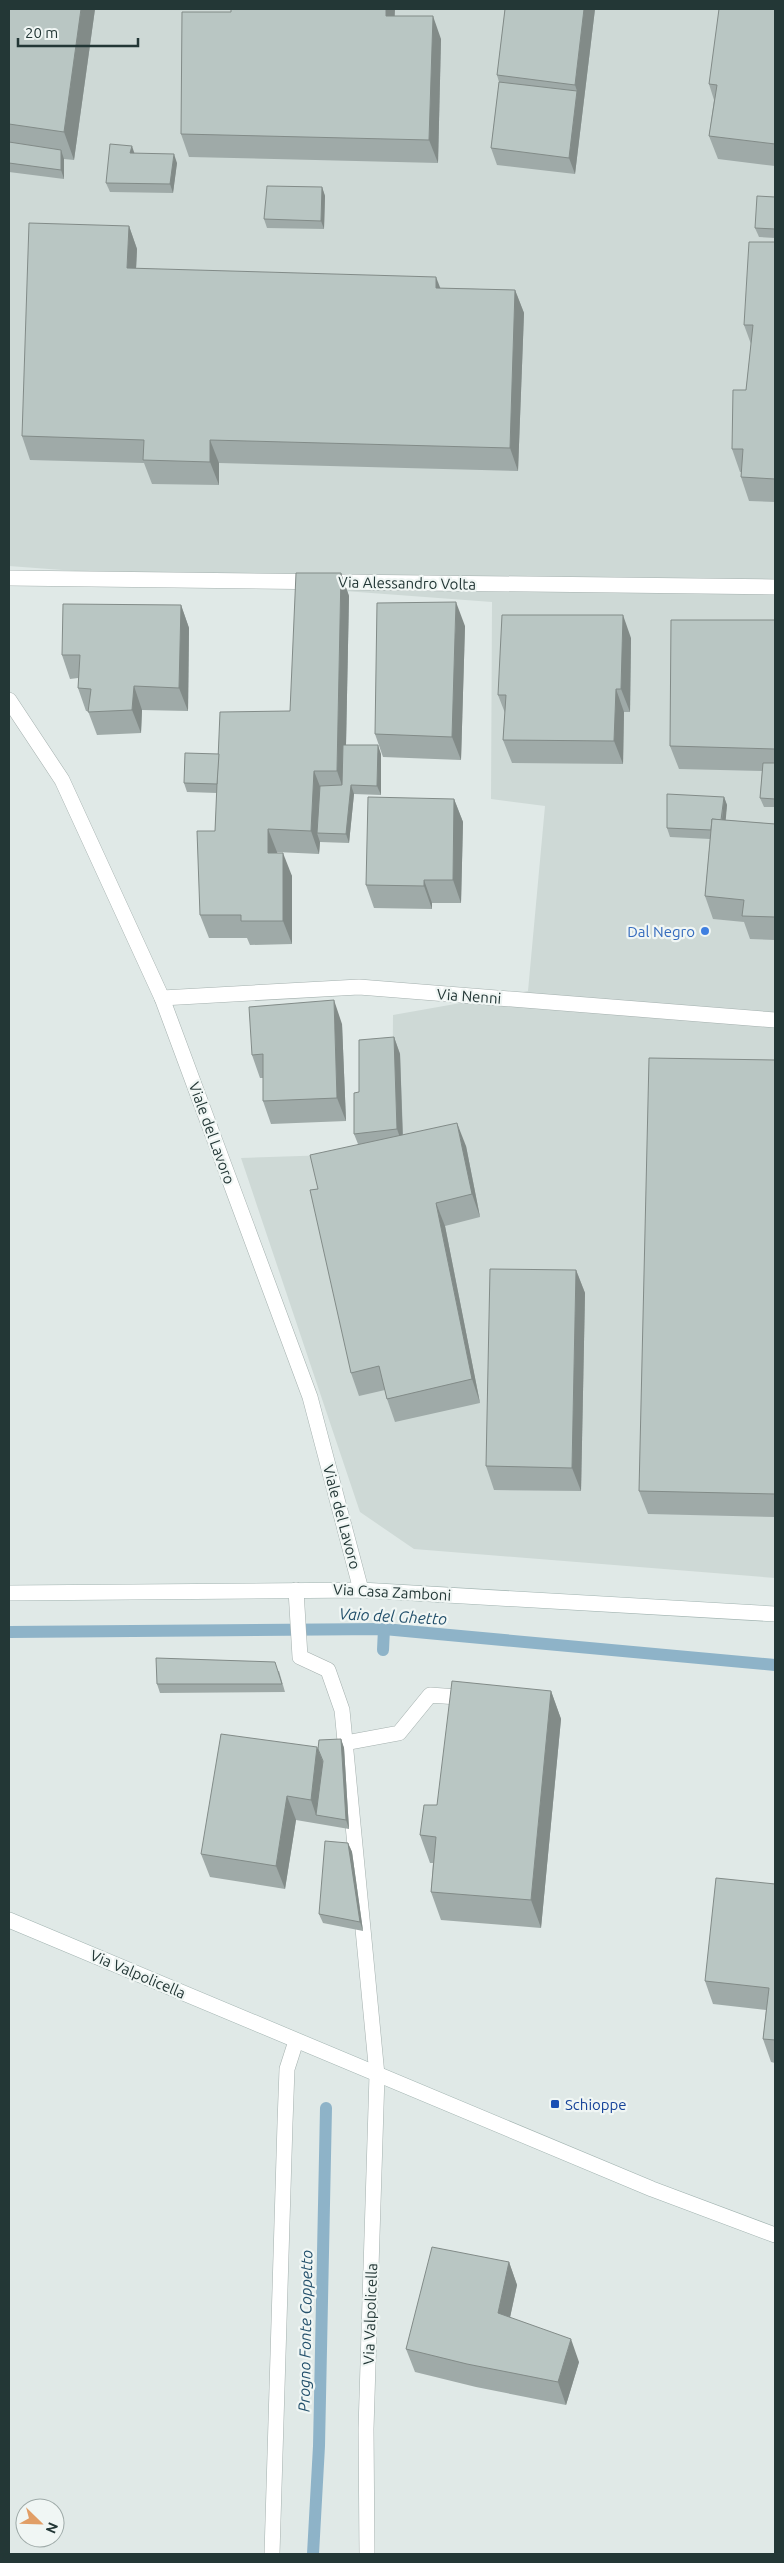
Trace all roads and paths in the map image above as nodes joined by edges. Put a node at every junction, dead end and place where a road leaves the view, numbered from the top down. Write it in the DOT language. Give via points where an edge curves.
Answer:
graph roads {
  1 [pos="9,578"];
  2 [pos="775,587"];
  3 [pos="9,700"];
  4 [pos="162,998"];
  5 [pos="775,1020"];
  6 [pos="296,1590"];
  7 [pos="361,1590"];
  8 [pos="9,1592"];
  9 [pos="775,1614"];
  10 [pos="486,1698"];
  11 [pos="345,1743"];
  12 [pos="9,1920"];
  13 [pos="296,2040"];
  14 [pos="377,2075"];
  15 [pos="775,2234"];
  16 [pos="272,2554"];
  17 [pos="367,2554"];
  1 -- 2 [label="street, Via Alessandro Volta"];
  3 -- 4 [label="street, Viale del Lavoro" via="62,780"];
  4 -- 5 [label="street, Via Nenni" via="359,987"];
  4 -- 7 [label="street, Viale del Lavoro" via="310,1397"];
  6 -- 7 [label="street, Via Casa Zamboni"];
  6 -- 8 [label="street, Via Casa Zamboni"];
  6 -- 11 [label="street" via="300,1657 328,1670 342,1710"];
  7 -- 9 [label="street, Via Casa Zamboni"];
  10 -- 11 [label="street" via="430,1695 399,1732"];
  11 -- 14 [label="street"];
  12 -- 13 [label="street, Via Valpolicella"];
  13 -- 14 [label="street, Via Valpolicella"];
  13 -- 16 [label="street" via="287,2068 284,2123"];
  14 -- 15 [label="street, Via Valpolicella" via="652,2189"];
  14 -- 17 [label="street, Via Valpolicella" via="366,2429"];
}
